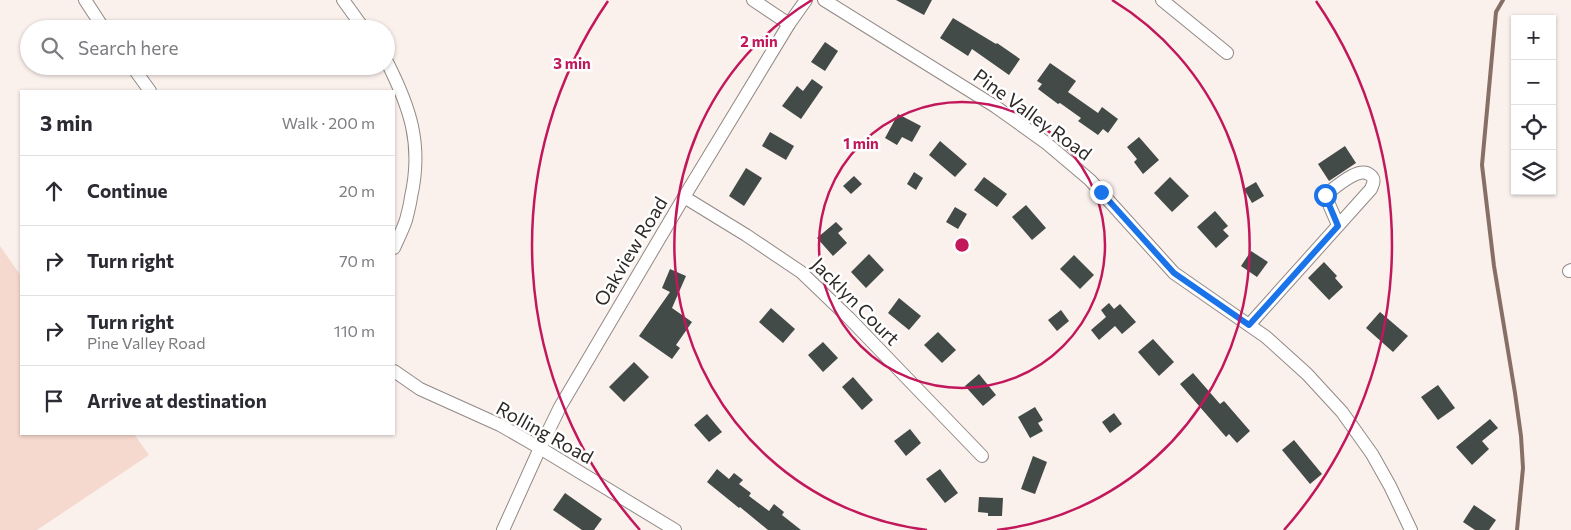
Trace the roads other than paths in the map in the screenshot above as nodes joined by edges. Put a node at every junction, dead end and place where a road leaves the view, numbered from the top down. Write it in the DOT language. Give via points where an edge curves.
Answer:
graph roads {
  1 [pos="85,0"];
  2 [pos="343,0"];
  3 [pos="753,0"];
  4 [pos="806,0"];
  5 [pos="824,0"];
  6 [pos="1162,0"];
  7 [pos="98,20"];
  8 [pos="357,20"];
  9 [pos="789,24"];
  10 [pos="1227,53"];
  11 [pos="138,75"];
  12 [pos="394,75"];
  13 [pos="149,90"];
  14 [pos="684,197"];
  15 [pos="1338,226"];
  16 [pos="395,246"];
  17 [pos="1249,325"];
  18 [pos="395,372"];
  19 [pos="540,448"];
  20 [pos="982,456"];
  21 [pos="503,530"];
  22 [pos="675,530"];
  23 [pos="1411,530"];
  1 -- 7 [label="street"];
  2 -- 8 [label="street"];
  3 -- 9 [label="street"];
  4 -- 9 [label="street, Oakview Road"];
  5 -- 17 [label="street, Pine Valley Road" via="996,106 1045,142 1090,180 1174,273"];
  6 -- 10 [label="street"];
  9 -- 14 [label="street, Oakview Road"];
  11 -- 13 [label="street"];
  12 -- 16 [label="street" via="410,113 416,142 416,177 406,219"];
  14 -- 19 [label="street, Oakview Road" via="565,399"];
  14 -- 20 [label="street, Jacklyn Court" via="801,272"];
  15 -- 17 [label="street"];
  17 -- 23 [label="street, Pine Valley Road" via="1307,374 1342,412 1372,454"];
  18 -- 19 [label="street, Rolling Road" via="420,389"];
  19 -- 21 [label="street, Oakview Road"];
  19 -- 22 [label="street, Rolling Road"];
}
